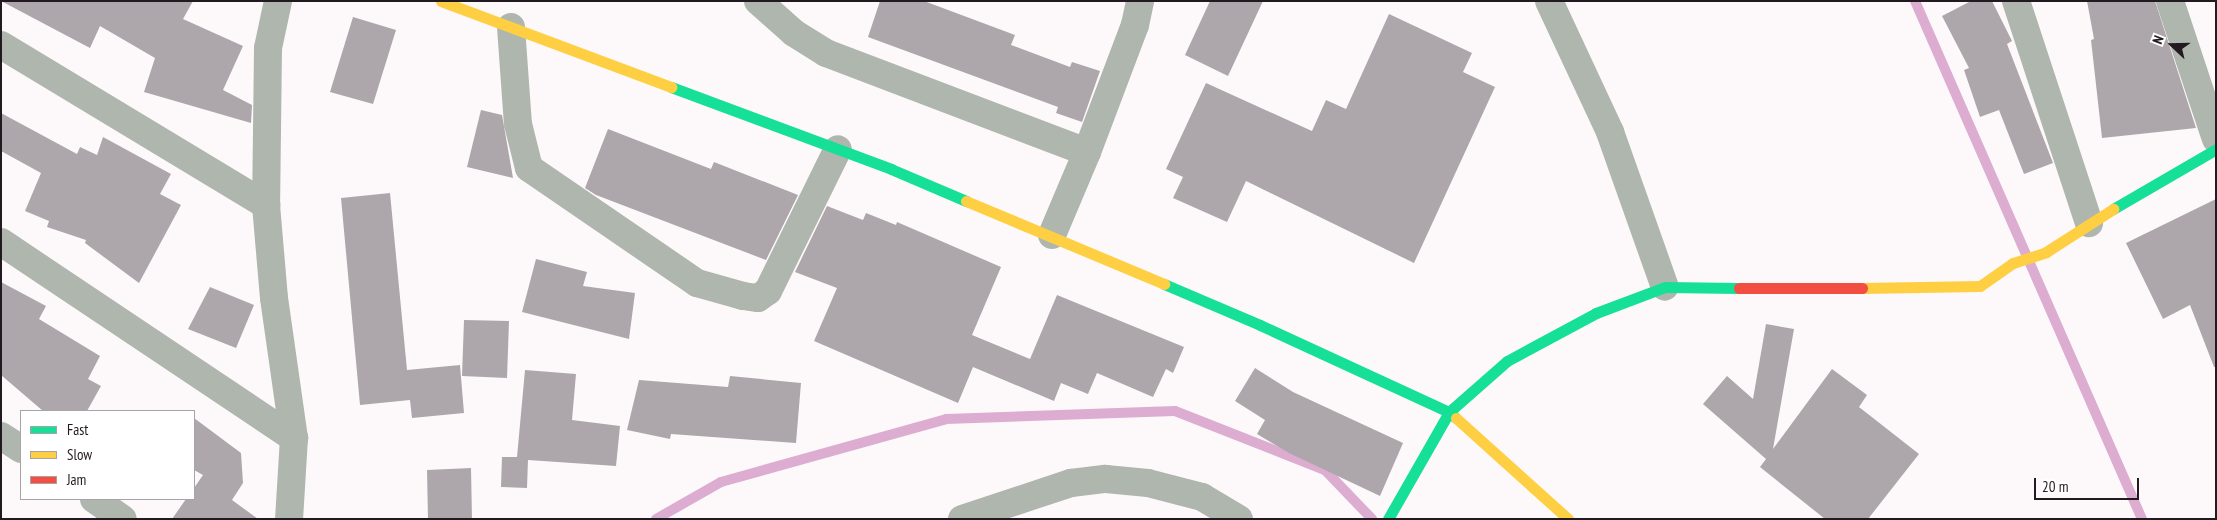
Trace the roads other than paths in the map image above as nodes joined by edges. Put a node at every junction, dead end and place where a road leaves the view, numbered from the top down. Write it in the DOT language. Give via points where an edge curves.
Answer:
graph roads {
  1 [pos="278,1"];
  2 [pos="441,1"];
  3 [pos="758,1"];
  4 [pos="1140,1"];
  5 [pos="1549,1"];
  6 [pos="2016,1"];
  7 [pos="2170,1"];
  8 [pos="511,27"];
  9 [pos="1,45"];
  10 [pos="2216,139"];
  11 [pos="838,149"];
  12 [pos="2216,149"];
  13 [pos="1087,152"];
  14 [pos="266,205"];
  15 [pos="2089,223"];
  16 [pos="1052,236"];
  17 [pos="1,242"];
  18 [pos="1665,287"];
  19 [pos="1449,412"];
  20 [pos="1,436"];
  21 [pos="294,438"];
  22 [pos="20,448"];
  23 [pos="95,500"];
  24 [pos="1388,518"];
  25 [pos="123,519"];
  26 [pos="289,519"];
  27 [pos="962,519"];
  28 [pos="1239,519"];
  29 [pos="1568,519"];
  1 -- 14 [label="street" via="268,48"];
  2 -- 8 [label="main road"];
  3 -- 13 [label="street" via="794,33 826,53"];
  4 -- 13 [label="street" via="1135,25"];
  5 -- 18 [label="street" via="1610,132"];
  6 -- 15 [label="street"];
  7 -- 10 [label="street"];
  8 -- 11 [label="main road"];
  8 -- 11 [label="street" via="518,124 529,168 697,283 758,298 768,291"];
  9 -- 14 [label="street"];
  11 -- 16 [label="main road"];
  12 -- 15 [label="main road"];
  13 -- 16 [label="street"];
  14 -- 21 [label="street" via="274,298"];
  15 -- 18 [label="main road" via="2046,252 2013,264 1980,286"];
  16 -- 19 [label="main road"];
  17 -- 21 [label="street"];
  18 -- 19 [label="main road" via="1596,313 1507,360"];
  19 -- 24 [label="main road"];
  19 -- 29 [label="main road"];
  20 -- 22 [label="street"];
  21 -- 26 [label="street"];
  23 -- 25 [label="street"];
  27 -- 28 [label="street" via="1071,483 1106,478 1148,482 1202,497"];
}
